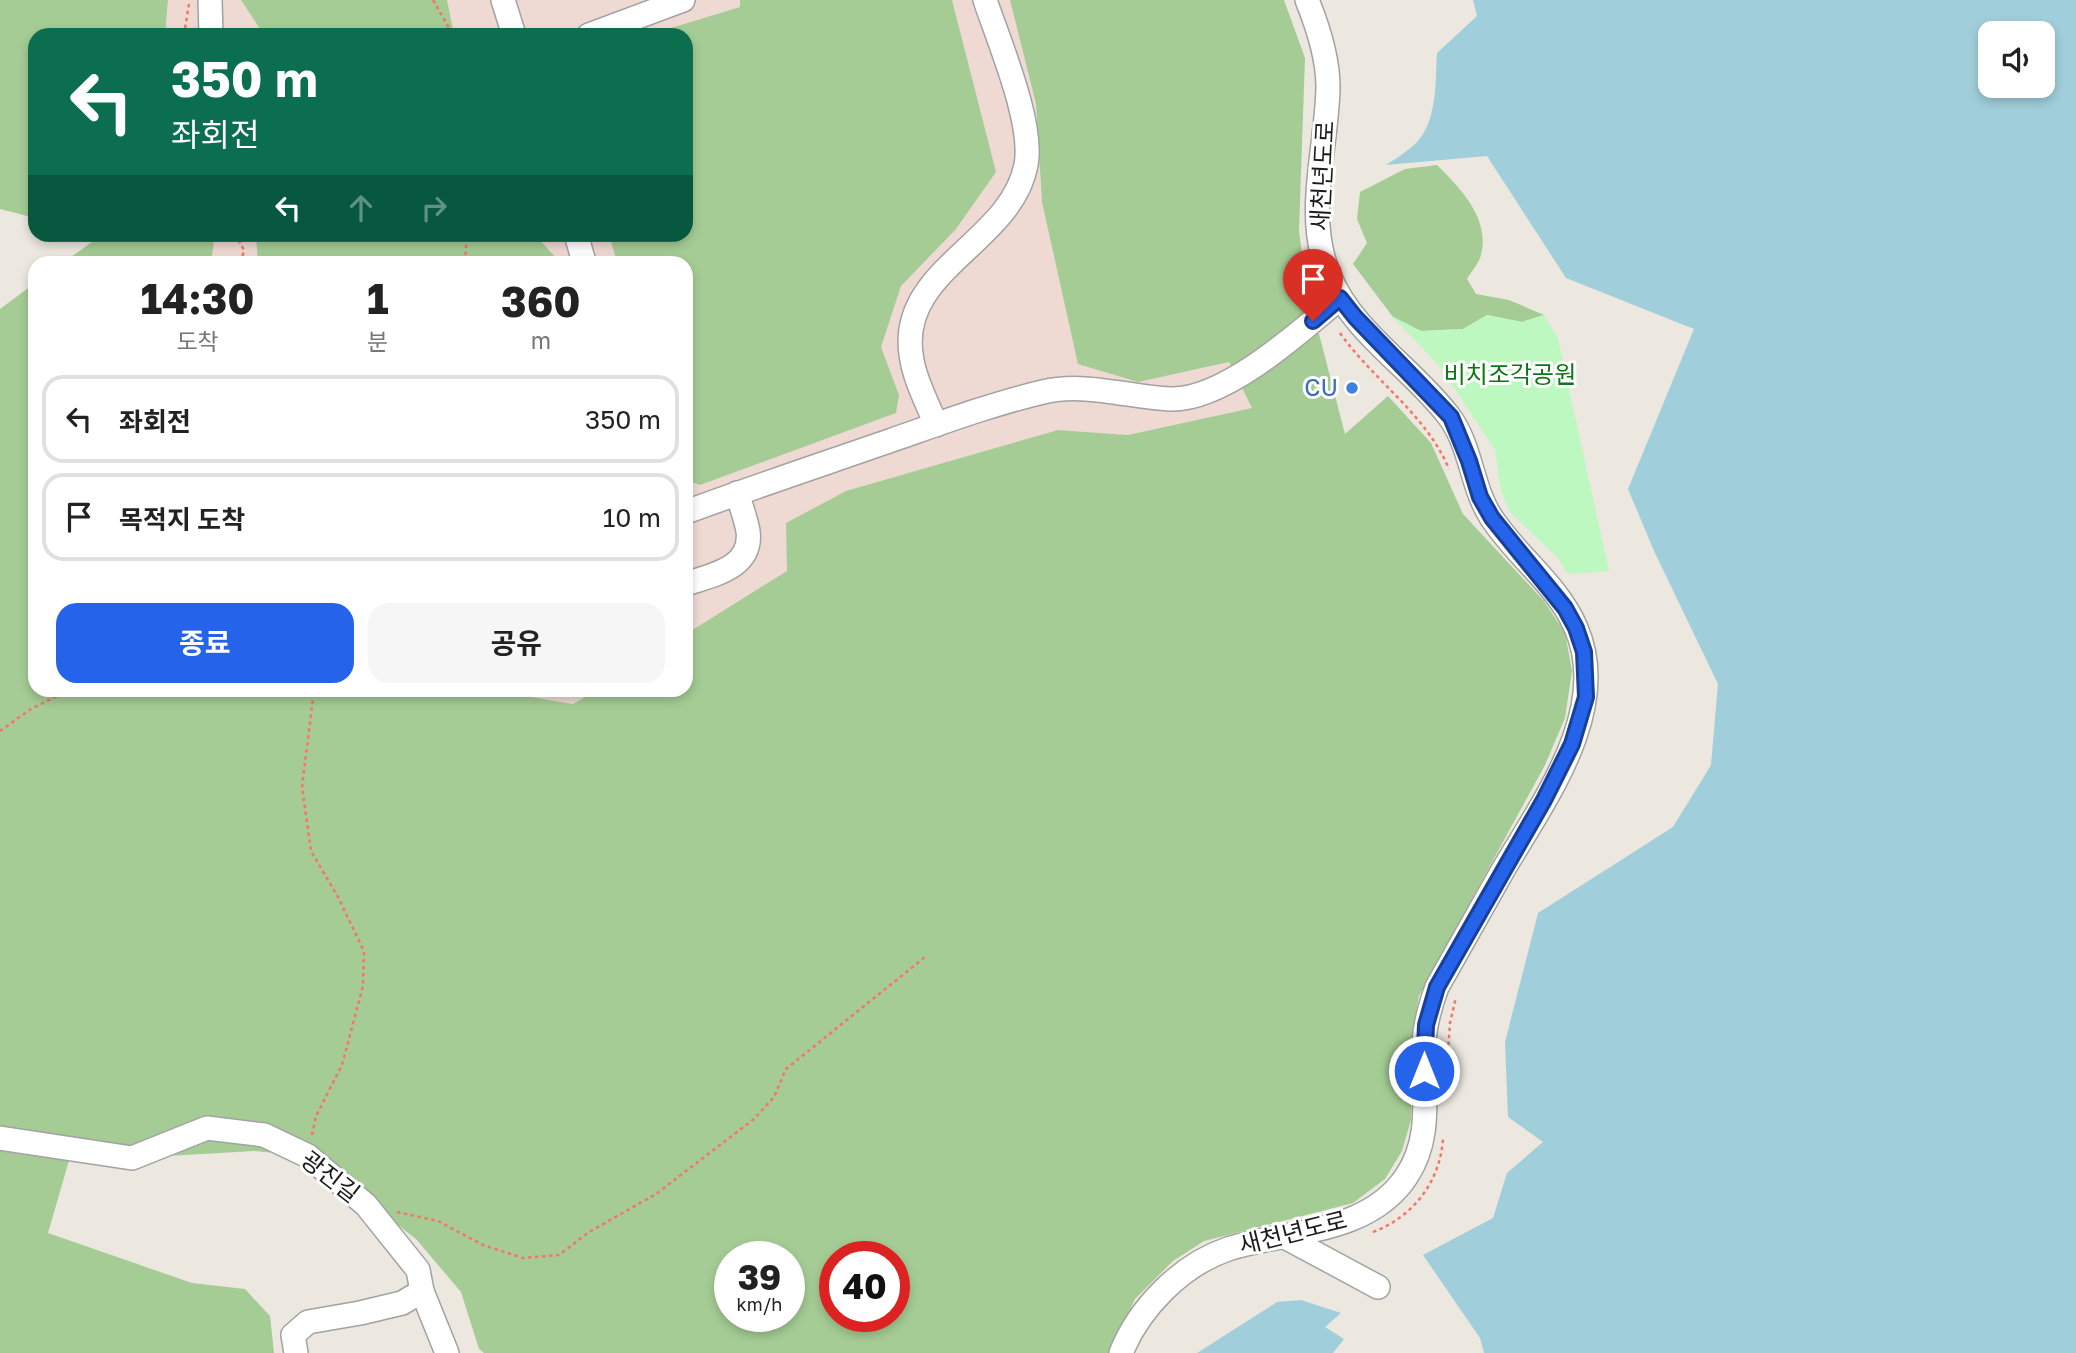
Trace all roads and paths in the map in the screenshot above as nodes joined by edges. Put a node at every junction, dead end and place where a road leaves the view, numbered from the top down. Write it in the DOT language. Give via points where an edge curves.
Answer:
graph roads {
  1 [pos="189,0"];
  2 [pos="210,0"];
  3 [pos="433,0"];
  4 [pos="683,0"];
  5 [pos="985,0"];
  6 [pos="1307,0"];
  7 [pos="509,2"];
  8 [pos="185,28"];
  9 [pos="211,28"];
  10 [pos="449,28"];
  11 [pos="513,28"];
  12 [pos="608,28"];
  13 [pos="1333,304"];
  14 [pos="936,425"];
  15 [pos="1453,478"];
  16 [pos="737,494"];
  17 [pos="693,510"];
  18 [pos="693,582"];
  19 [pos="55,697"];
  20 [pos="313,697"];
  21 [pos="0,731"];
  22 [pos="925,957"];
  23 [pos="1458,990"];
  24 [pos="1446,1081"];
  25 [pos="1444,1131"];
  26 [pos="0,1138"];
  27 [pos="308,1156"];
  28 [pos="366,1205"];
  29 [pos="1367,1234"];
  30 [pos="1285,1237"];
  31 [pos="1378,1287"];
  32 [pos="422,1291"];
  33 [pos="296,1353"];
  34 [pos="447,1353"];
  35 [pos="1121,1353"];
  1 -- 8 [label="path"];
  2 -- 9 [label="street"];
  3 -- 10 [label="path"];
  4 -- 12 [label="street"];
  5 -- 14 [label="street" via="1022,110 1027,163 1000,218 929,288 914,311 911,356"];
  6 -- 13 [label="street, 새천년도로" via="1319,33 1328,84 1317,205"];
  7 -- 11 [label="street"];
  13 -- 14 [label="street" via="1255,365 1198,396 1171,399 1065,388"];
  13 -- 15 [label="path" via="1354,353 1419,418 1441,449"];
  13 -- 30 [label="street, 새천년도로" via="1355,317 1451,417 1492,518 1576,628 1584,652 1586,697 1559,772 1430,1006 1424,1045 1425,1123 1415,1162 1391,1194 1355,1218"];
  14 -- 16 [label="street"];
  16 -- 17 [label="street"];
  16 -- 18 [label="street" via="748,531 744,554 728,569"];
  19 -- 21 [label="path"];
  20 -- 27 [label="path" via="302,787 311,850 364,951 363,986 342,1065 316,1116"];
  22 -- 28 [label="path" via="786,1069 774,1097 754,1119 656,1194 559,1255 523,1258 483,1245 438,1221"];
  23 -- 24 [label="path" via="1450,1023"];
  25 -- 29 [label="path" via="1427,1191 1399,1218"];
  26 -- 27 [label="street, 광진길" via="132,1158 207,1128 264,1135"];
  27 -- 28 [label="street, 광진길"];
  28 -- 32 [label="street, 광진길" via="418,1270"];
  30 -- 31 [label="street"];
  30 -- 35 [label="street, 새천년도로" via="1229,1249 1188,1270 1138,1319"];
  32 -- 33 [label="street" via="402,1303 308,1322 293,1335"];
  32 -- 34 [label="street, 광진길"];
}
